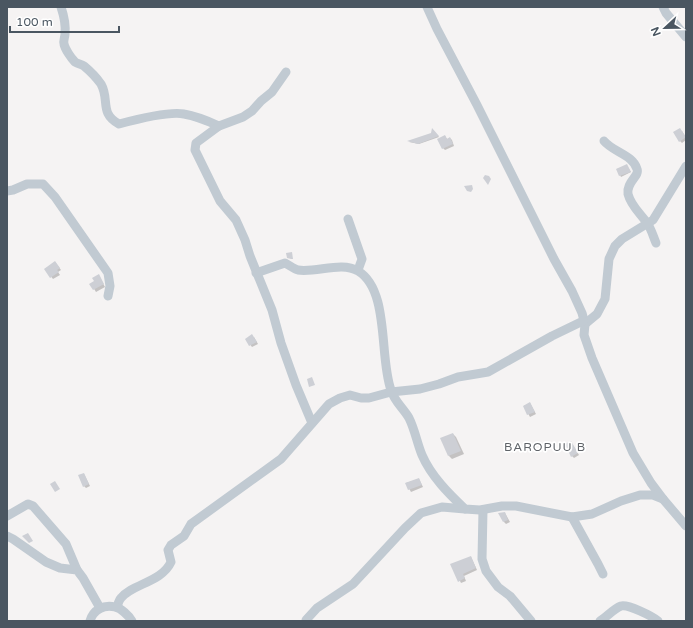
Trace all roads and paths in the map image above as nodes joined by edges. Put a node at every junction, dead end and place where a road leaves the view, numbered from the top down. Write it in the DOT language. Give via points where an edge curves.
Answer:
graph roads {
  1 [pos="61,7"];
  2 [pos="427,7"];
  3 [pos="663,7"];
  4 [pos="686,36"];
  5 [pos="286,72"];
  6 [pos="219,126"];
  7 [pos="604,141"];
  8 [pos="686,166"];
  9 [pos="7,191"];
  10 [pos="348,220"];
  11 [pos="648,224"];
  12 [pos="656,242"];
  13 [pos="358,270"];
  14 [pos="256,273"];
  15 [pos="108,296"];
  16 [pos="584,322"];
  17 [pos="391,392"];
  18 [pos="312,423"];
  19 [pos="663,499"];
  20 [pos="465,510"];
  21 [pos="483,510"];
  22 [pos="7,516"];
  23 [pos="572,517"];
  24 [pos="686,526"];
  25 [pos="7,536"];
  26 [pos="77,570"];
  27 [pos="602,574"];
  28 [pos="117,607"];
  29 [pos="100,608"];
  30 [pos="90,621"];
  31 [pos="132,621"];
  32 [pos="306,621"];
  33 [pos="531,621"];
  34 [pos="600,621"];
  35 [pos="658,621"];
  1 -- 6 [label="street" via="64,17 64,43 68,52 76,62 94,75 101,85 106,99 106,110 114,121 119,124 182,113"];
  2 -- 16 [label="street" via="572,291"];
  3 -- 4 [label="street"];
  5 -- 6 [label="street" via="272,92 252,111"];
  6 -- 14 [label="street" via="196,143 195,150 220,201 236,220"];
  7 -- 11 [label="street" via="631,159 637,169 637,174 629,184 628,193 633,207"];
  8 -- 11 [label="street" via="662,207"];
  9 -- 15 [label="street" via="27,184 43,184 55,197 108,273"];
  10 -- 13 [label="street" via="362,259"];
  11 -- 12 [label="street"];
  11 -- 16 [label="street" via="615,246 609,259 605,299 596,314"];
  13 -- 14 [label="street" via="341,266 298,270 284,263"];
  13 -- 17 [label="street" via="369,280 379,304"];
  14 -- 18 [label="street" via="272,310 288,363"];
  16 -- 17 [label="street" via="552,336 488,372 420,389"];
  16 -- 19 [label="street" via="584,336 592,358 633,453"];
  17 -- 18 [label="street" via="369,398 350,395 340,398 329,404"];
  17 -- 20 [label="street" via="413,427 430,470"];
  18 -- 28 [label="street" via="281,459 192,524 184,536 168,550 172,562 168,567 158,576 121,598"];
  19 -- 23 [label="street" via="653,495 640,495 592,514"];
  19 -- 24 [label="street"];
  20 -- 21 [label="street"];
  20 -- 32 [label="street" via="442,507 420,513 353,584 317,608"];
  21 -- 23 [label="street" via="516,506"];
  21 -- 33 [label="street" via="482,559 486,571"];
  22 -- 26 [label="street" via="28,504 33,506 66,544"];
  23 -- 27 [label="street"];
  25 -- 26 [label="street" via="46,562 60,568"];
  26 -- 29 [label="street"];
  28 -- 29 [label="street"];
  28 -- 31 [label="street"];
  29 -- 30 [label="street"];
  34 -- 35 [label="street" via="623,606 631,607"];
}
